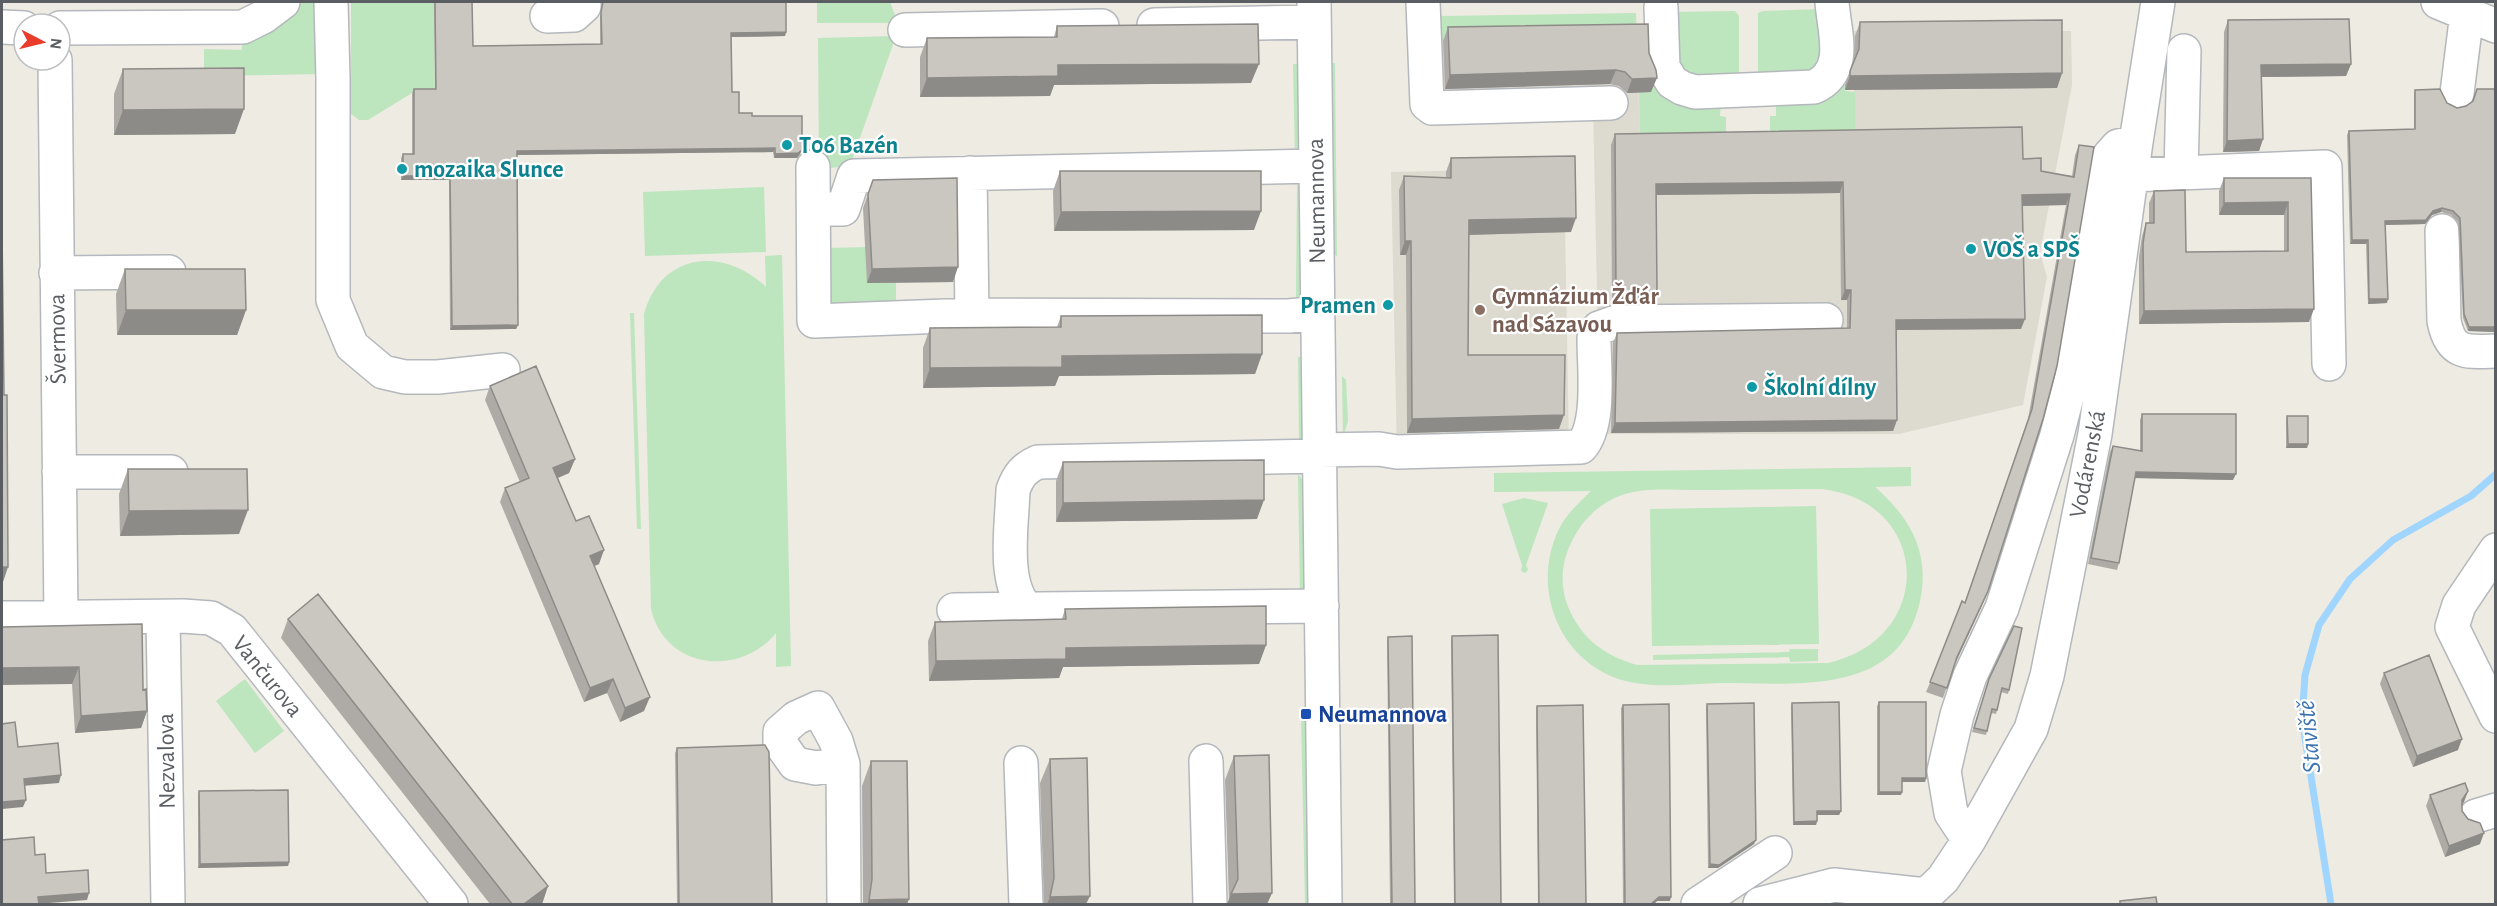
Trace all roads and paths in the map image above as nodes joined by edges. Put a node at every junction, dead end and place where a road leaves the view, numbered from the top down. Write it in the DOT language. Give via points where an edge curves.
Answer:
graph roads {
  1 [pos="283,2"];
  2 [pos="331,2"];
  3 [pos="584,2"];
  4 [pos="1423,2"];
  5 [pos="1832,2"];
  6 [pos="2158,2"];
  7 [pos="1661,7"];
  8 [pos="1314,12"];
  9 [pos="2467,14"];
  10 [pos="547,16"];
  11 [pos="72,28"];
  12 [pos="905,30"];
  13 [pos="2184,51"];
  14 [pos="55,72"];
  15 [pos="2457,93"];
  16 [pos="1611,102"];
  17 [pos="2136,142"];
  18 [pos="1315,166"];
  19 [pos="813,167"];
  20 [pos="970,173"];
  21 [pos="2181,173"];
  22 [pos="2131,175"];
  23 [pos="814,209"];
  24 [pos="2442,231"];
  25 [pos="195,272"];
  26 [pos="57,273"];
  27 [pos="1317,313"];
  28 [pos="972,315"];
  29 [pos="1826,320"];
  30 [pos="2496,351"];
  31 [pos="2329,364"];
  32 [pos="503,370"];
  33 [pos="1319,453"];
  34 [pos="59,472"];
  35 [pos="199,473"];
  36 [pos="2496,550"];
  37 [pos="1322,606"];
  38 [pos="1026,608"];
  39 [pos="954,610"];
  40 [pos="163,617"];
  41 [pos="2,618"];
  42 [pos="61,618"];
  43 [pos="2496,716"];
  44 [pos="1206,761"];
  45 [pos="1021,763"];
  46 [pos="843,764"];
  47 [pos="1969,840"];
  48 [pos="1775,853"];
  49 [pos="168,904"];
  50 [pos="451,904"];
  51 [pos="844,904"];
  52 [pos="1026,904"];
  53 [pos="1210,904"];
  54 [pos="1325,904"];
  55 [pos="1698,904"];
  56 [pos="1760,904"];
  1 -- 11 [label="street" via="243,27"];
  2 -- 32 [label="street" via="333,300 352,346 383,372 405,377"];
  3 -- 10 [label="street" via="574,15"];
  4 -- 16 [label="street" via="1427,104 1432,108"];
  5 -- 7 [label="street" via="1836,60 1833,72 1823,83 1750,91 1695,92 1672,82 1663,67"];
  6 -- 17 [label="street, Vodárenská"];
  8 -- 12 [label="street"];
  8 -- 18 [label="street, Neumannova"];
  9 -- 15 [label="street"];
  13 -- 21 [label="street"];
  14 -- 26 [label="street, Švermova"];
  17 -- 22 [label="street, Vodárenská"];
  17 -- 47 [label="street" via="2118,146 2109,156 2071,381 2058,435 2002,608 1960,705 1944,771 1951,813"];
  18 -- 20 [label="street"];
  18 -- 27 [label="street, Neumannova" via="1330,264"];
  19 -- 23 [label="street"];
  20 -- 23 [label="street" via="854,176 843,209"];
  20 -- 28 [label="street"];
  21 -- 22 [label="street"];
  21 -- 31 [label="street" via="2325,167"];
  22 -- 47 [label="street, Vodárenská" via="2095,434 2047,676 2031,729"];
  23 -- 28 [label="street" via="814,321"];
  24 -- 30 [label="street" via="2447,335 2454,346 2467,352"];
  25 -- 26 [label="street"];
  26 -- 34 [label="street, Švermova"];
  27 -- 28 [label="street"];
  27 -- 33 [label="street, Neumannova"];
  29 -- 33 [label="street" via="1616,322 1599,328 1594,338 1593,422 1589,438 1581,447"];
  33 -- 37 [label="street, Neumannova"];
  33 -- 38 [label="street" via="1050,462 1029,466 1018,476 1013,490 1011,582"];
  34 -- 35 [label="street"];
  34 -- 42 [label="street, Švermova"];
  36 -- 43 [label="street" via="2459,605 2452,627"];
  37 -- 38 [label="street"];
  37 -- 54 [label="street, Neumannova"];
  38 -- 39 [label="street"];
  40 -- 42 [label="street, Vančurova"];
  40 -- 49 [label="street, Nezvalova"];
  40 -- 50 [label="street, Vančurova" via="211,618 232,630"];
  41 -- 42 [label="street, Vančurova"];
  44 -- 53 [label="street"];
  45 -- 52 [label="street"];
  46 -- 51 [label="street"];
  47 -- 56 [label="street, Vodárenská" via="1943,879 1926,895 1834,885"];
  48 -- 55 [label="street"];
}
